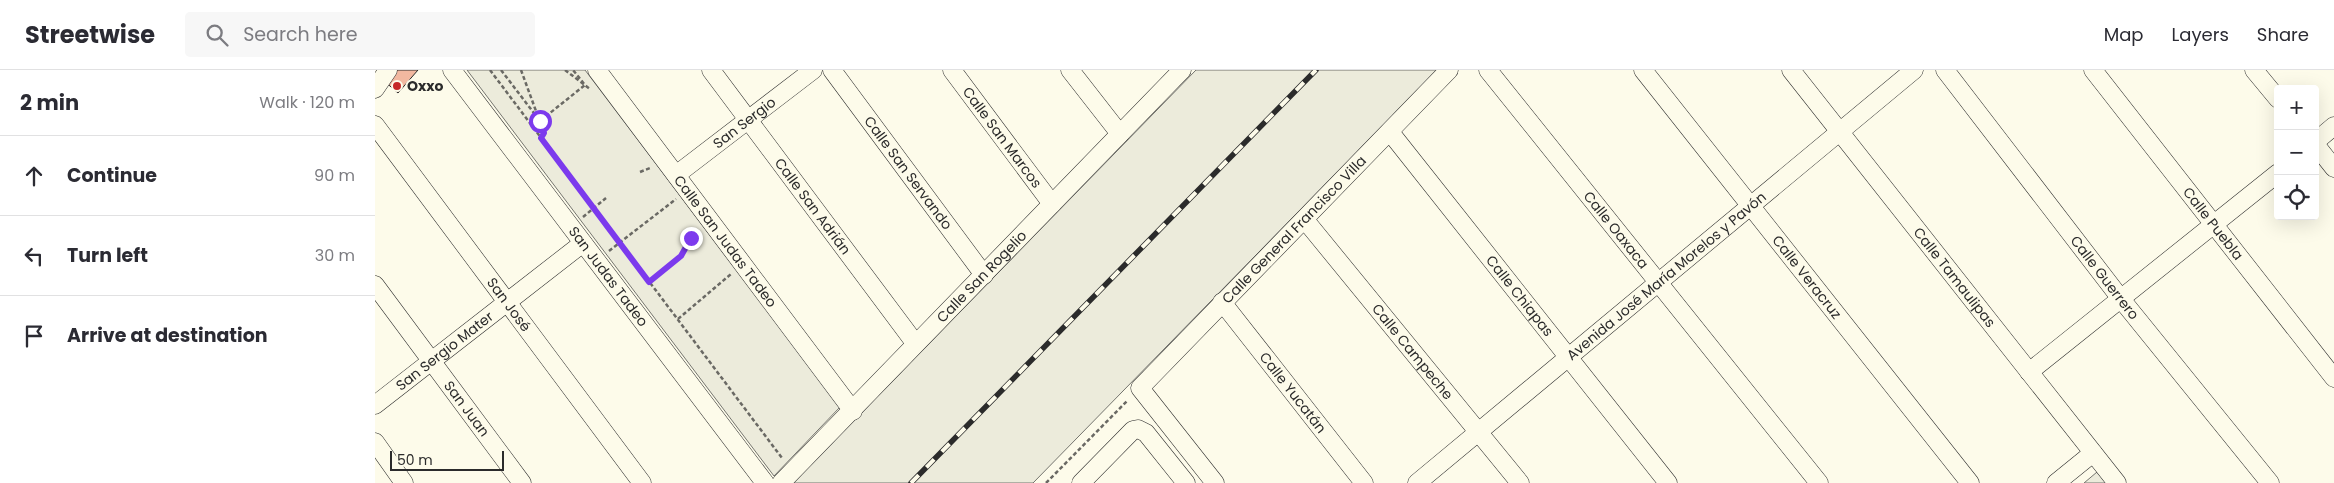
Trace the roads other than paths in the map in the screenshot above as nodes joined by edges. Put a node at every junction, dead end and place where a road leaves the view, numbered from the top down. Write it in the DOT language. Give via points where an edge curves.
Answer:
graph roads {
  1 [pos="388,70"];
  2 [pos="452,70"];
  3 [pos="597,70"];
  4 [pos="711,70"];
  5 [pos="813,70"];
  6 [pos="832,70"];
  7 [pos="952,70"];
  8 [pos="1070,70"];
  9 [pos="1182,70"];
  10 [pos="1449,70"];
  11 [pos="1488,70"];
  12 [pos="1643,70"];
  13 [pos="1791,70"];
  14 [pos="1915,70"];
  15 [pos="1945,70"];
  16 [pos="2093,70"];
  17 [pos="2254,70"];
  18 [pos="375,89"];
  19 [pos="2274,94"];
  20 [pos="748,119"];
  21 [pos="375,125"];
  22 [pos="2334,126"];
  23 [pos="1390,132"];
  24 [pos="1840,132"];
  25 [pos="1120,134"];
  26 [pos="2319,139"];
  27 [pos="2319,148"];
  28 [pos="2334,168"];
  29 [pos="676,175"];
  30 [pos="2276,175"];
  31 [pos="1052,204"];
  32 [pos="1750,205"];
  33 [pos="1305,220"];
  34 [pos="2213,226"];
  35 [pos="583,243"];
  36 [pos="984,275"];
  37 [pos="1657,282"];
  38 [pos="375,286"];
  39 [pos="2121,300"];
  40 [pos="506,301"];
  41 [pos="1223,302"];
  42 [pos="915,343"];
  43 [pos="1568,358"];
  44 [pos="432,362"];
  45 [pos="2029,372"];
  46 [pos="2334,378"];
  47 [pos="375,405"];
  48 [pos="853,411"];
  49 [pos="1479,430"];
  50 [pos="375,442"];
  51 [pos="2093,452"];
  52 [pos="404,483"];
  53 [pos="522,483"];
  54 [pos="642,483"];
  55 [pos="765,483"];
  56 [pos="781,483"];
  57 [pos="1081,483"];
  58 [pos="1186,483"];
  59 [pos="1215,483"];
  60 [pos="1364,483"];
  61 [pos="1417,483"];
  62 [pos="1520,483"];
  63 [pos="1668,483"];
  64 [pos="1819,483"];
  65 [pos="1970,483"];
  66 [pos="2056,483"];
  67 [pos="2117,483"];
  68 [pos="2270,483"];
  1 -- 18 [label="street"];
  2 -- 35 [label="street, San Judas Tadeo"];
  3 -- 29 [label="street, Calle San Judas Tadeo"];
  4 -- 20 [label="street, Calle San Adrián"];
  5 -- 20 [label="street, San Sergio"];
  6 -- 36 [label="street, Calle San Servando"];
  7 -- 31 [label="street, Calle San Marcos"];
  8 -- 25 [label="street"];
  9 -- 25 [label="street, Calle San Rogelio"];
  10 -- 23 [label="street, Calle General Francisco Villa"];
  11 -- 37 [label="street, Calle Oaxaca"];
  12 -- 32 [label="street, Calle Veracruz"];
  13 -- 24 [label="street, Calle Tamaulipas"];
  14 -- 24 [label="street, Avenida José María Morelos y Pavón"];
  15 -- 39 [label="street, Calle Guerrero"];
  16 -- 34 [label="street, Calle Puebla"];
  17 -- 19 [label="street"];
  20 -- 29 [label="street, San Sergio"];
  20 -- 42 [label="street, Calle San Adrián"];
  21 -- 40 [label="street, San José"];
  22 -- 26 [label="street"];
  23 -- 33 [label="street, Calle General Francisco Villa"];
  23 -- 43 [label="street, Calle Chiapas"];
  24 -- 32 [label="street, Avenida José María Morelos y Pavón"];
  24 -- 45 [label="street, Calle Tamaulipas"];
  25 -- 31 [label="street, Calle San Rogelio"];
  27 -- 28 [label="street"];
  29 -- 48 [label="street, Calle San Judas Tadeo"];
  30 -- 34 [label="street"];
  31 -- 36 [label="street, Calle San Rogelio"];
  32 -- 37 [label="street, Avenida José María Morelos y Pavón"];
  32 -- 65 [label="street, Calle Veracruz"];
  33 -- 41 [label="street, Calle General Francisco Villa"];
  33 -- 49 [label="street, Calle Campeche"];
  34 -- 39 [label="street"];
  34 -- 46 [label="street, Calle Puebla"];
  35 -- 40 [label="street, San Sergio Mater"];
  35 -- 55 [label="street, San Judas Tadeo"];
  36 -- 42 [label="street, Calle San Rogelio"];
  37 -- 43 [label="street, Avenida José María Morelos y Pavón"];
  37 -- 64 [label="street, Calle Oaxaca"];
  38 -- 44 [label="street, San Juan"];
  39 -- 45 [label="street"];
  39 -- 68 [label="street, Calle Guerrero"];
  40 -- 44 [label="street, San Sergio Mater"];
  40 -- 54 [label="street, San José"];
  41 -- 59 [label="street, Calle General Francisco Villa" via="1140,388"];
  41 -- 60 [label="street, Calle Yucatán"];
  42 -- 48 [label="street, Calle San Rogelio"];
  43 -- 49 [label="street, Avenida José María Morelos y Pavón"];
  43 -- 63 [label="street, Calle Chiapas"];
  44 -- 47 [label="street, San Sergio Mater"];
  44 -- 53 [label="street, San Juan"];
  45 -- 51 [label="street, Calle Tamaulipas"];
  48 -- 56 [label="street, Calle San Rogelio"];
  49 -- 61 [label="street, Avenida José María Morelos y Pavón"];
  49 -- 62 [label="street, Calle Campeche"];
  50 -- 52 [label="street"];
  51 -- 66 [label="street"];
  51 -- 67 [label="street, Calle Tamaulipas"];
  57 -- 58 [label="street" via="1133,430 1140,429"];
}
